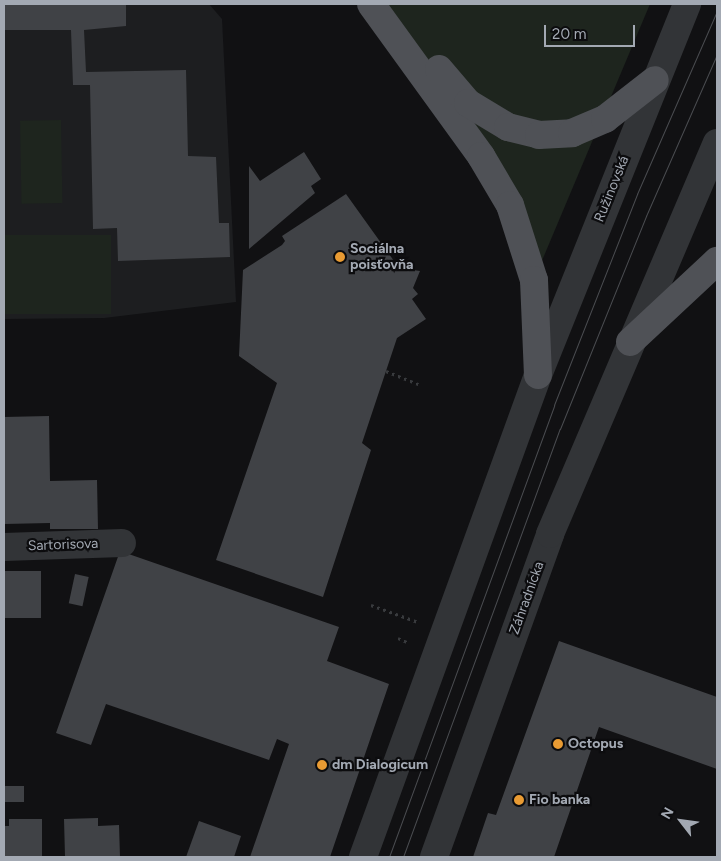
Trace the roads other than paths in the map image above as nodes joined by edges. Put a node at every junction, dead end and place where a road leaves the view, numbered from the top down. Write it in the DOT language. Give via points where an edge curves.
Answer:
graph roads {
  1 [pos="371,4"];
  2 [pos="389,4"];
  3 [pos="687,4"];
  4 [pos="655,80"];
  5 [pos="717,144"];
  6 [pos="717,261"];
  7 [pos="630,342"];
  8 [pos="538,375"];
  9 [pos="122,543"];
  10 [pos="4,547"];
  11 [pos="363,857"];
  12 [pos="434,857"];
  1 -- 8 [label="main road" via="481,156 510,205 534,280"];
  2 -- 4 [label="main road" via="468,103 522,132 572,133 605,119"];
  3 -- 4 [label="street, Ružinovská"];
  4 -- 8 [label="street, Ružinovská"];
  5 -- 7 [label="street"];
  6 -- 7 [label="main road"];
  7 -- 12 [label="street, Záhradnícka" via="550,534"];
  8 -- 11 [label="street"];
  9 -- 10 [label="street, Sartorisova"];
}
